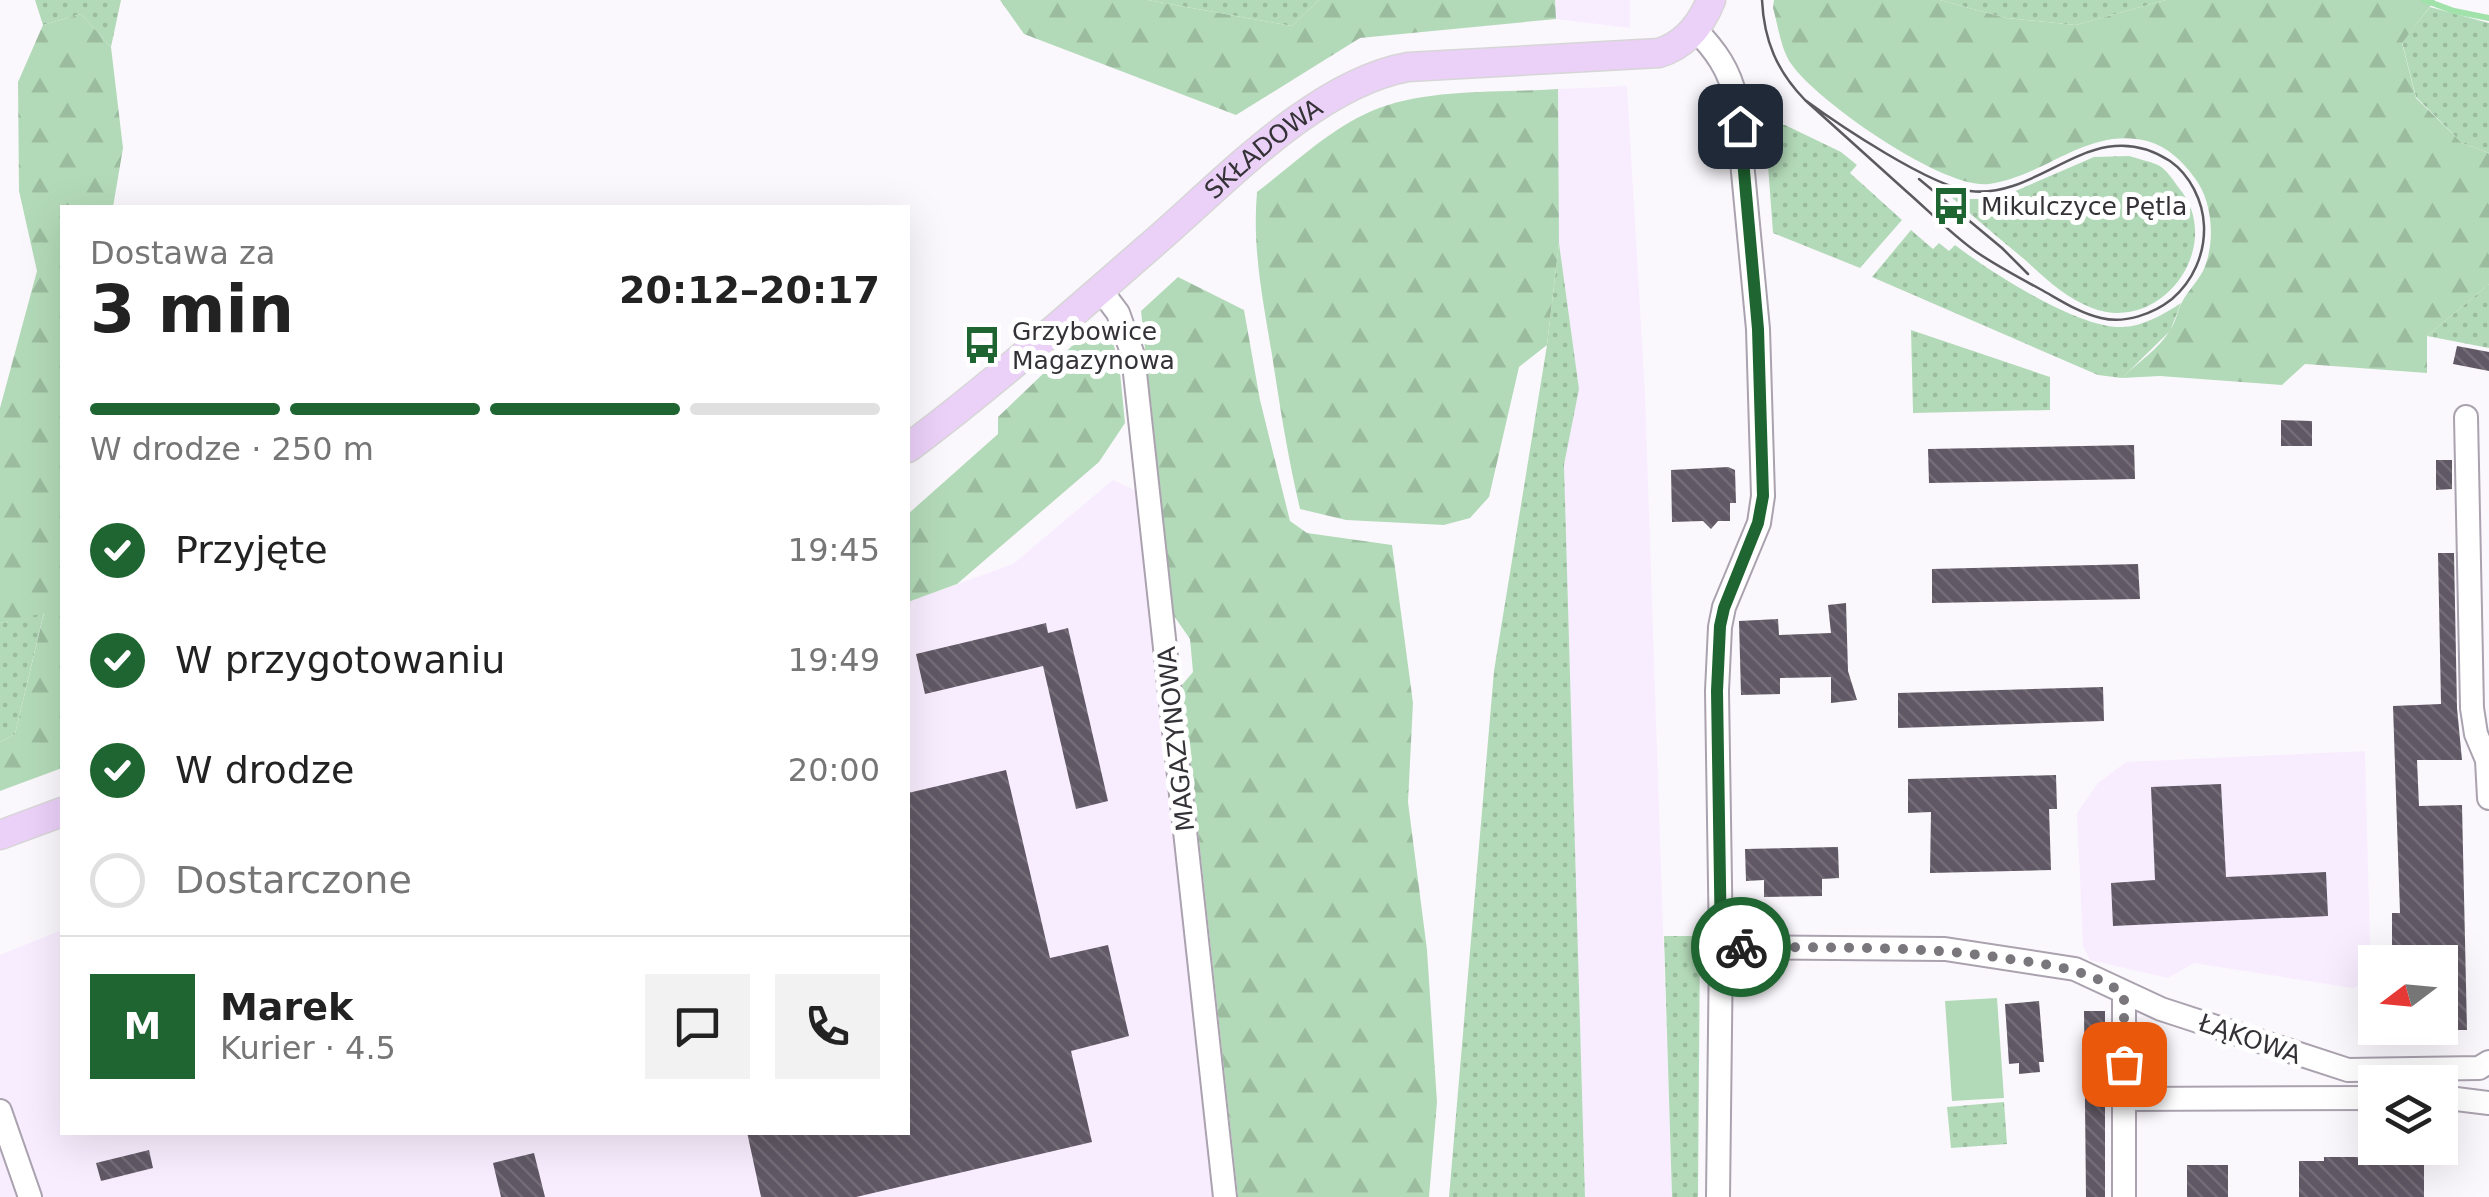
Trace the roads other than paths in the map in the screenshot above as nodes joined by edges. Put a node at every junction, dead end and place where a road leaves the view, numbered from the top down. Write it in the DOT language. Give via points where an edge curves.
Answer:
graph roads {
  1 [pos="1711,0"];
  2 [pos="1695,29"];
  3 [pos="1100,289"];
  4 [pos="2466,417"];
  5 [pos="910,446"];
  6 [pos="2489,798"];
  7 [pos="60,813"];
  8 [pos="0,836"];
  9 [pos="1721,947"];
  10 [pos="2124,994"];
  11 [pos="2489,1062"];
  12 [pos="2358,1098"];
  13 [pos="2124,1099"];
  14 [pos="2458,1099"];
  15 [pos="2489,1103"];
  16 [pos="0,1111"];
  17 [pos="30,1197"];
  18 [pos="1225,1197"];
  19 [pos="1718,1197"];
  20 [pos="2124,1197"];
  1 -- 2 [label="main road"];
  2 -- 3 [label="main road, SKŁADOWA" via="1649,55 1421,66 1352,83 1282,133"];
  2 -- 9 [label="street" via="1719,55 1736,100 1762,400 1762,509 1720,626"];
  3 -- 5 [label="main road, SKŁADOWA"];
  3 -- 18 [label="street, MAGAZYNOWA" via="1118,312 1133,354"];
  4 -- 6 [label="street" via="2472,708 2487,760"];
  7 -- 8 [label="main road"];
  9 -- 10 [label="street, ŁĄKOWA" via="1945,949 2075,969"];
  9 -- 19 [label="street"];
  10 -- 11 [label="street, ŁĄKOWA" via="2348,1070 2479,1068"];
  10 -- 13 [label="street"];
  12 -- 13 [label="street"];
  13 -- 20 [label="street"];
  14 -- 15 [label="street"];
  16 -- 17 [label="street"];
}
